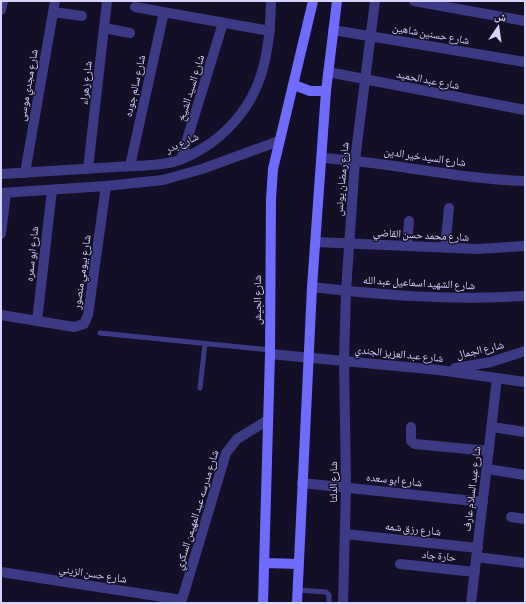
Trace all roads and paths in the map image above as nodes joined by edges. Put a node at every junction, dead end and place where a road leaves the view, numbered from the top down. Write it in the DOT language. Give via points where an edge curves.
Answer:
graph roads {
  1 [pos="3,1"];
  2 [pos="55,1"];
  3 [pos="107,1"];
  4 [pos="271,1"];
  5 [pos="313,1"];
  6 [pos="337,1"];
  7 [pos="375,1"];
  8 [pos="414,1"];
  9 [pos="135,7"];
  10 [pos="1,10"];
  11 [pos="53,12"];
  12 [pos="164,12"];
  13 [pos="82,16"];
  14 [pos="525,21"];
  15 [pos="223,23"];
  16 [pos="104,28"];
  17 [pos="334,30"];
  18 [pos="270,31"];
  19 [pos="130,33"];
  20 [pos="371,36"];
  21 [pos="525,62"];
  22 [pos="328,72"];
  23 [pos="365,80"];
  24 [pos="294,85"];
  25 [pos="326,91"];
  26 [pos="525,110"];
  27 [pos="279,141"];
  28 [pos="322,158"];
  29 [pos="181,159"];
  30 [pos="355,160"];
  31 [pos="130,166"];
  32 [pos="88,169"];
  33 [pos="25,173"];
  34 [pos="1,174"];
  35 [pos="525,182"];
  36 [pos="106,186"];
  37 [pos="52,190"];
  38 [pos="4,193"];
  39 [pos="449,208"];
  40 [pos="409,221"];
  41 [pos="1,234"];
  42 [pos="316,242"];
  43 [pos="349,243"];
  44 [pos="407,246"];
  45 [pos="525,246"];
  46 [pos="446,248"];
  47 [pos="312,287"];
  48 [pos="346,291"];
  49 [pos="525,296"];
  50 [pos="1,315"];
  51 [pos="37,321"];
  52 [pos="100,332"];
  53 [pos="205,344"];
  54 [pos="270,352"];
  55 [pos="522,353"];
  56 [pos="308,357"];
  57 [pos="344,360"];
  58 [pos="439,370"];
  59 [pos="497,378"];
  60 [pos="525,382"];
  61 [pos="200,388"];
  62 [pos="268,420"];
  63 [pos="411,427"];
  64 [pos="492,427"];
  65 [pos="525,432"];
  66 [pos="489,451"];
  67 [pos="487,469"];
  68 [pos="525,475"];
  69 [pos="302,482"];
  70 [pos="346,487"];
  71 [pos="483,502"];
  72 [pos="511,517"];
  73 [pos="525,519"];
  74 [pos="346,534"];
  75 [pos="477,552"];
  76 [pos="264,563"];
  77 [pos="525,563"];
  78 [pos="298,564"];
  79 [pos="400,564"];
  80 [pos="1,572"];
  81 [pos="475,572"];
  82 [pos="297,590"];
  83 [pos="182,602"];
  84 [pos="263,603"];
  85 [pos="297,603"];
  86 [pos="329,603"];
  87 [pos="343,603"];
  88 [pos="471,603"];
  1 -- 10 [label="street"];
  2 -- 11 [label="street, شارع مجدي موسى"];
  3 -- 16 [label="street, شارع زهراء"];
  4 -- 18 [label="street, شارع بدر"];
  5 -- 24 [label="main road, شارع الجيش"];
  6 -- 17 [label="main road"];
  7 -- 20 [label="street, شارع رمضان يونس"];
  8 -- 14 [label="street"];
  9 -- 12 [label="street"];
  11 -- 13 [label="street"];
  11 -- 33 [label="street, شارع مجدي موسى"];
  12 -- 15 [label="street"];
  12 -- 31 [label="street, شارع سالم جوده"];
  15 -- 18 [label="street"];
  15 -- 29 [label="street, شارع السيد الشيخ"];
  16 -- 19 [label="street"];
  16 -- 32 [label="street, شارع زهراء"];
  17 -- 20 [label="street, شارع حسنين شاهين"];
  17 -- 22 [label="main road"];
  18 -- 29 [label="street, شارع بدر" via="262,74 253,96 239,117 203,149"];
  20 -- 21 [label="street, شارع حسنين شاهين"];
  20 -- 23 [label="street, شارع رمضان يونس"];
  22 -- 23 [label="street, شارع عبد الحميد"];
  22 -- 25 [label="main road"];
  23 -- 26 [label="street, شارع عبد الحميد"];
  23 -- 30 [label="street, شارع رمضان يونس"];
  24 -- 25 [label="main road" via="310,91"];
  24 -- 27 [label="main road, شارع الجيش"];
  25 -- 28 [label="main road"];
  27 -- 36 [label="street" via="202,169 163,180"];
  27 -- 54 [label="main road, شارع الجيش" via="273,169 271,200"];
  28 -- 30 [label="street, شارع السيد خير الدين"];
  28 -- 42 [label="main road"];
  29 -- 31 [label="street, شارع بدر" via="168,164"];
  30 -- 35 [label="street, شارع السيد خير الدين"];
  30 -- 43 [label="street, شارع رمضان يونس"];
  31 -- 32 [label="street, شارع بدر"];
  32 -- 33 [label="street, شارع بدر"];
  33 -- 34 [label="street, شارع بدر"];
  36 -- 37 [label="street"];
  36 -- 51 [label="street, شارع بيومي منصور" via="87,320 84,324 74,327"];
  37 -- 38 [label="street"];
  37 -- 51 [label="street, شارع ابو سمره"];
  38 -- 41 [label="street"];
  39 -- 46 [label="street"];
  40 -- 44 [label="street"];
  42 -- 43 [label="street, شارع محمد حسن القاضي"];
  42 -- 47 [label="main road"];
  43 -- 44 [label="street, شارع محمد حسن القاضي"];
  43 -- 48 [label="street, شارع رمضان يونس"];
  44 -- 46 [label="street, شارع محمد حسن القاضي"];
  45 -- 46 [label="street, شارع محمد حسن القاضي"];
  47 -- 48 [label="street, شارع الشهيد اسماعيل عبد الله"];
  47 -- 56 [label="main road"];
  48 -- 49 [label="street, شارع الشهيد اسماعيل عبد الله" via="423,298"];
  48 -- 57 [label="street, شارع رمضان يونس"];
  50 -- 51 [label="street, شارع بيومي منصور"];
  52 -- 53 [label="lane"];
  53 -- 54 [label="lane"];
  53 -- 61 [label="lane"];
  54 -- 56 [label="street, شارع عبد العزيز الجندي"];
  54 -- 62 [label="main road, شارع الجيش"];
  55 -- 58 [label="street, شارع الجمال" via="478,365"];
  56 -- 57 [label="street, شارع عبد العزيز الجندي"];
  56 -- 69 [label="main road"];
  57 -- 58 [label="street, شارع عبد العزيز الجندي"];
  57 -- 70 [label="street, شارع الدلتا"];
  58 -- 59 [label="street, شارع عبد العزيز الجندي"];
  59 -- 60 [label="street, شارع عبد العزيز الجندي"];
  59 -- 64 [label="street, شارع عبد السلام عارف"];
  62 -- 76 [label="main road, شارع الجيش"];
  62 -- 83 [label="street, شارع مدرسه عبد المهيمن السكري" via="237,439 226,453"];
  63 -- 66 [label="street" via="411,441 415,444"];
  64 -- 65 [label="street"];
  64 -- 66 [label="street, شارع عبد السلام عارف"];
  66 -- 67 [label="street, شارع عبد السلام عارف"];
  67 -- 68 [label="street"];
  67 -- 71 [label="street, شارع عبد السلام عارف"];
  69 -- 70 [label="street, شارع ابو سعده"];
  69 -- 78 [label="main road"];
  70 -- 71 [label="street, شارع ابو سعده"];
  70 -- 74 [label="street, شارع الدلتا"];
  71 -- 75 [label="street, شارع عبد السلام عارف"];
  72 -- 73 [label="street"];
  74 -- 75 [label="street, شارع رزق شمه"];
  74 -- 87 [label="street, شارع الدلتا"];
  75 -- 77 [label="street, شارع رزق شمه"];
  75 -- 81 [label="street, شارع عبد السلام عارف"];
  76 -- 78 [label="main road"];
  76 -- 84 [label="main road, شارع الجيش"];
  78 -- 82 [label="main road"];
  79 -- 81 [label="street, حارة جاد"];
  80 -- 83 [label="street, شارع حسن الزيني"];
  81 -- 88 [label="street, شارع عبد السلام عارف"];
  82 -- 85 [label="main road"];
  82 -- 86 [label="lane" via="326,592 329,594"];
}
